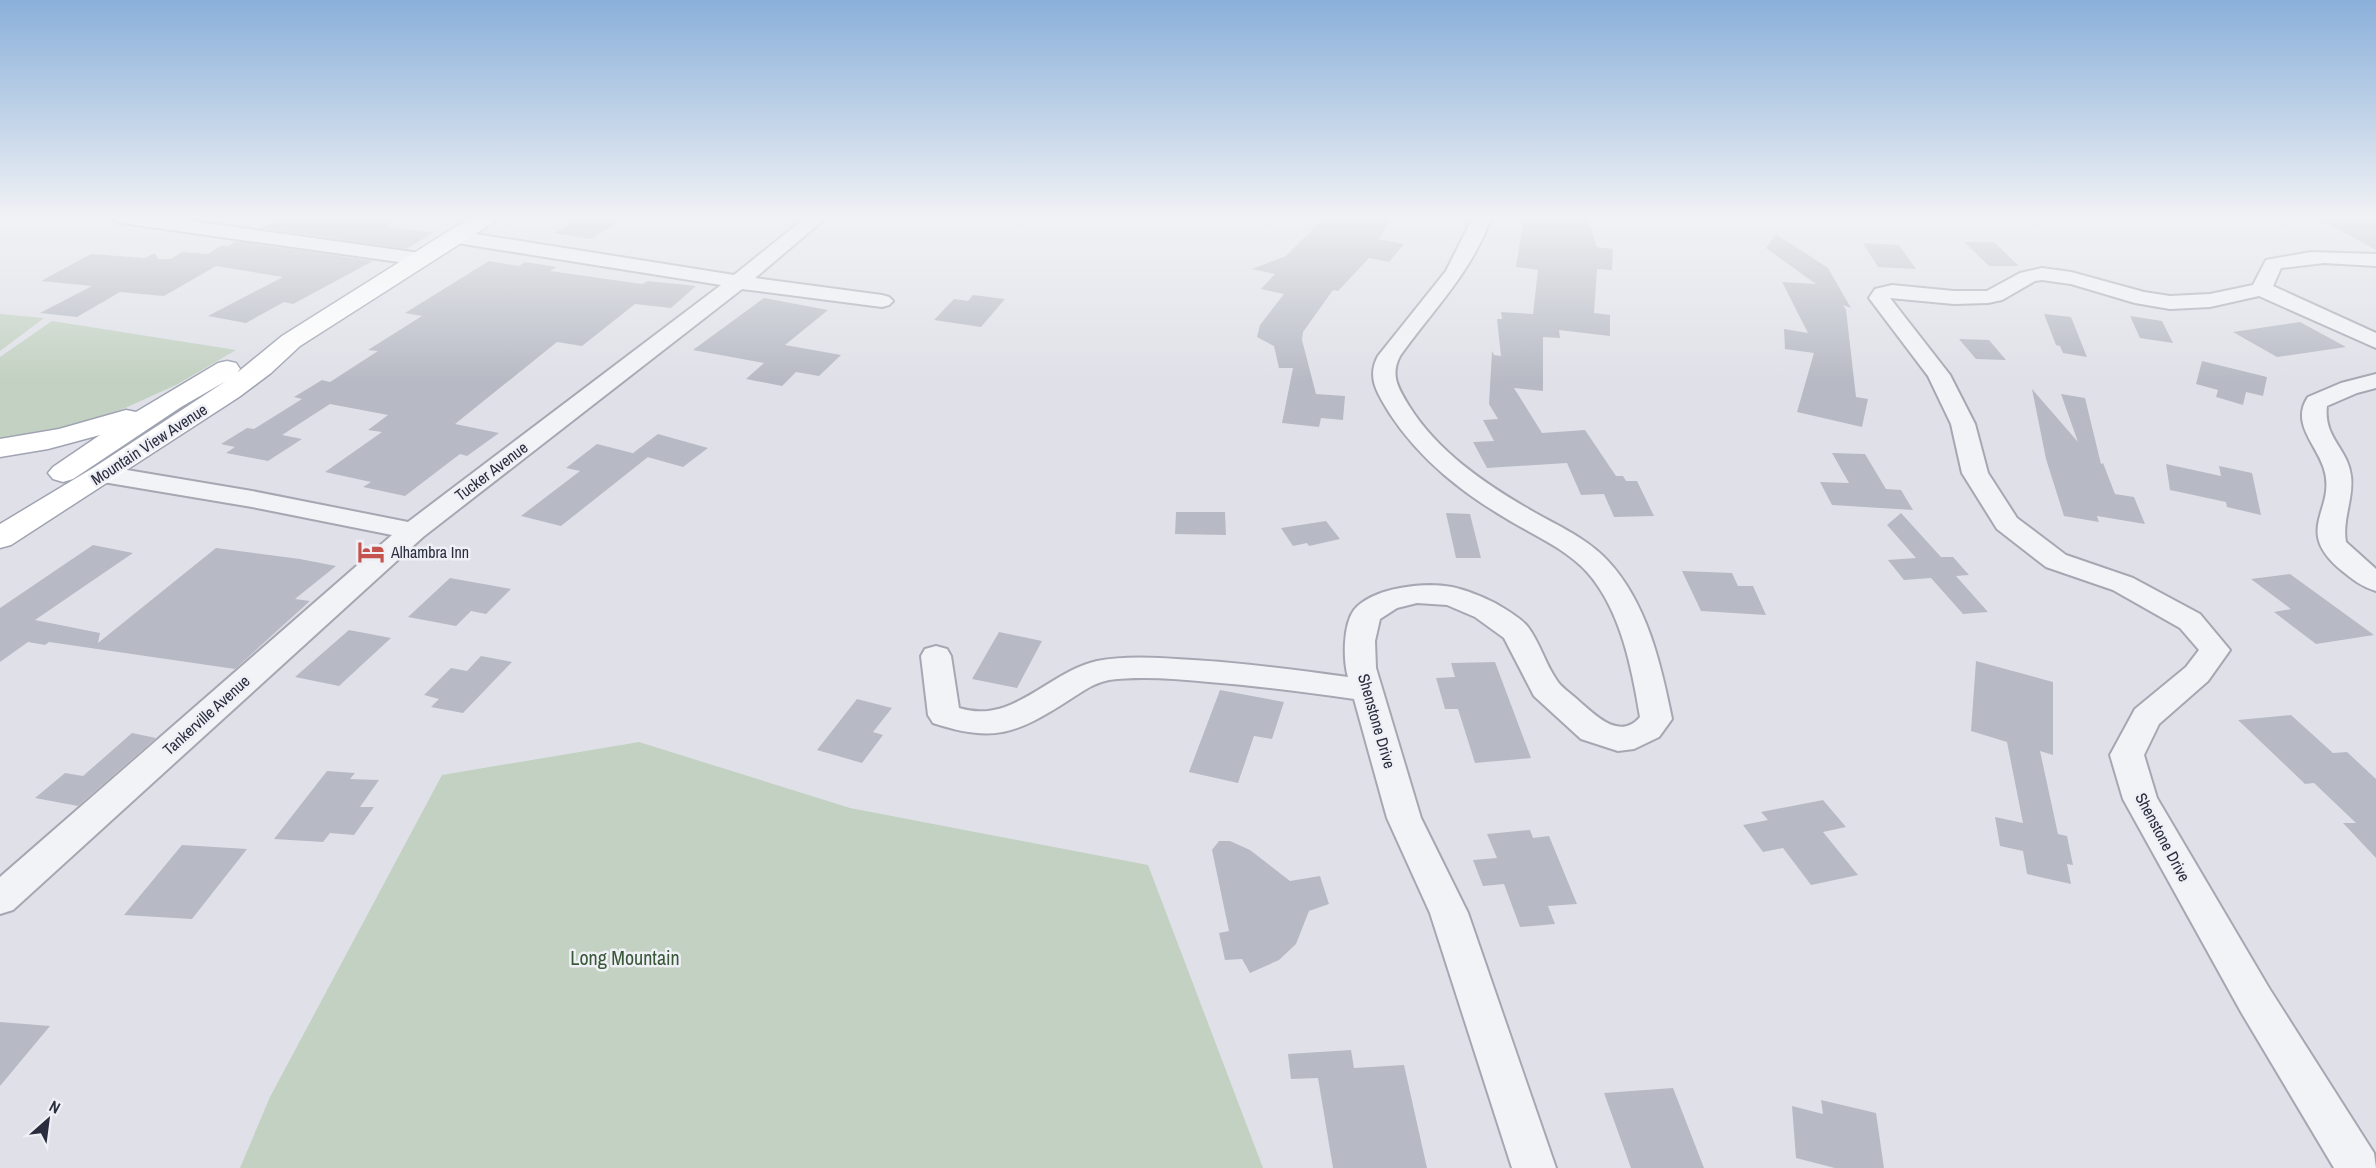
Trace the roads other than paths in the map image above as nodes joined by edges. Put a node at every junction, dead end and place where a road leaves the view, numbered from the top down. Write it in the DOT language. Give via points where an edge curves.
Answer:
graph roads {
  1 [pos="400,272"];
  2 [pos="672,272"];
  3 [pos="751,272"];
  4 [pos="1455,272"];
  5 [pos="2269,272"];
  6 [pos="738,282"];
  7 [pos="2261,289"];
  8 [pos="882,301"];
  9 [pos="291,341"];
  10 [pos="2376,341"];
  11 [pos="2376,381"];
  12 [pos="171,401"];
  13 [pos="0,448"];
  14 [pos="0,454"];
  15 [pos="70,469"];
  16 [pos="103,474"];
  17 [pos="0,511"];
  18 [pos="412,531"];
  19 [pos="0,538"];
  20 [pos="2376,582"];
  21 [pos="936,656"];
  22 [pos="1366,690"];
  23 [pos="0,899"];
  24 [pos="1534,1168"];
  25 [pos="2358,1168"];
  1 -- 9 [label="main road, Mountain View Avenue"];
  2 -- 6 [label="street"];
  3 -- 6 [label="street, Tucker Avenue"];
  4 -- 22 [label="street, Shenstone Drive" via="1387,357 1383,371 1386,388 1408,425 1445,463 1601,570 1622,601 1650,679 1656,719 1634,737 1618,739 1592,731 1545,688 1516,632 1485,610 1451,596 1417,594 1387,601 1366,615 1360,641"];
  5 -- 7 [label="street"];
  6 -- 8 [label="street"];
  6 -- 18 [label="street, Tucker Avenue"];
  7 -- 10 [label="street"];
  7 -- 25 [label="street, Shenstone Drive" via="2233,297 2174,303 2078,279 2039,274 1990,297 1892,291 1879,298 1939,375 1962,424 1975,473 2007,523 2056,561 2123,584 2190,621 2215,650 2197,674 2146,717 2127,756 2140,799 2255,1000"];
  9 -- 12 [label="main road, Mountain View Avenue" via="238,363"];
  9 -- 16 [label="main road, Mountain View Avenue" via="229,391"];
  11 -- 20 [label="street" via="2316,402 2312,419 2338,471 2330,527 2333,545"];
  12 -- 13 [label="main road" via="94,429 30,445"];
  12 -- 15 [label="main road, Mountain View Avenue"];
  14 -- 15 [label="main road"];
  15 -- 16 [label="main road"];
  15 -- 17 [label="main road, Mountain View Avenue"];
  16 -- 18 [label="street"];
  16 -- 19 [label="main road, Mountain View Avenue"];
  18 -- 23 [label="street, Tankerville Avenue"];
  21 -- 22 [label="street" via="944,715 982,725 1002,723 1021,715 1088,674 1124,669 1236,672"];
  22 -- 24 [label="street, Shenstone Drive" via="1404,818 1449,913"];
}
